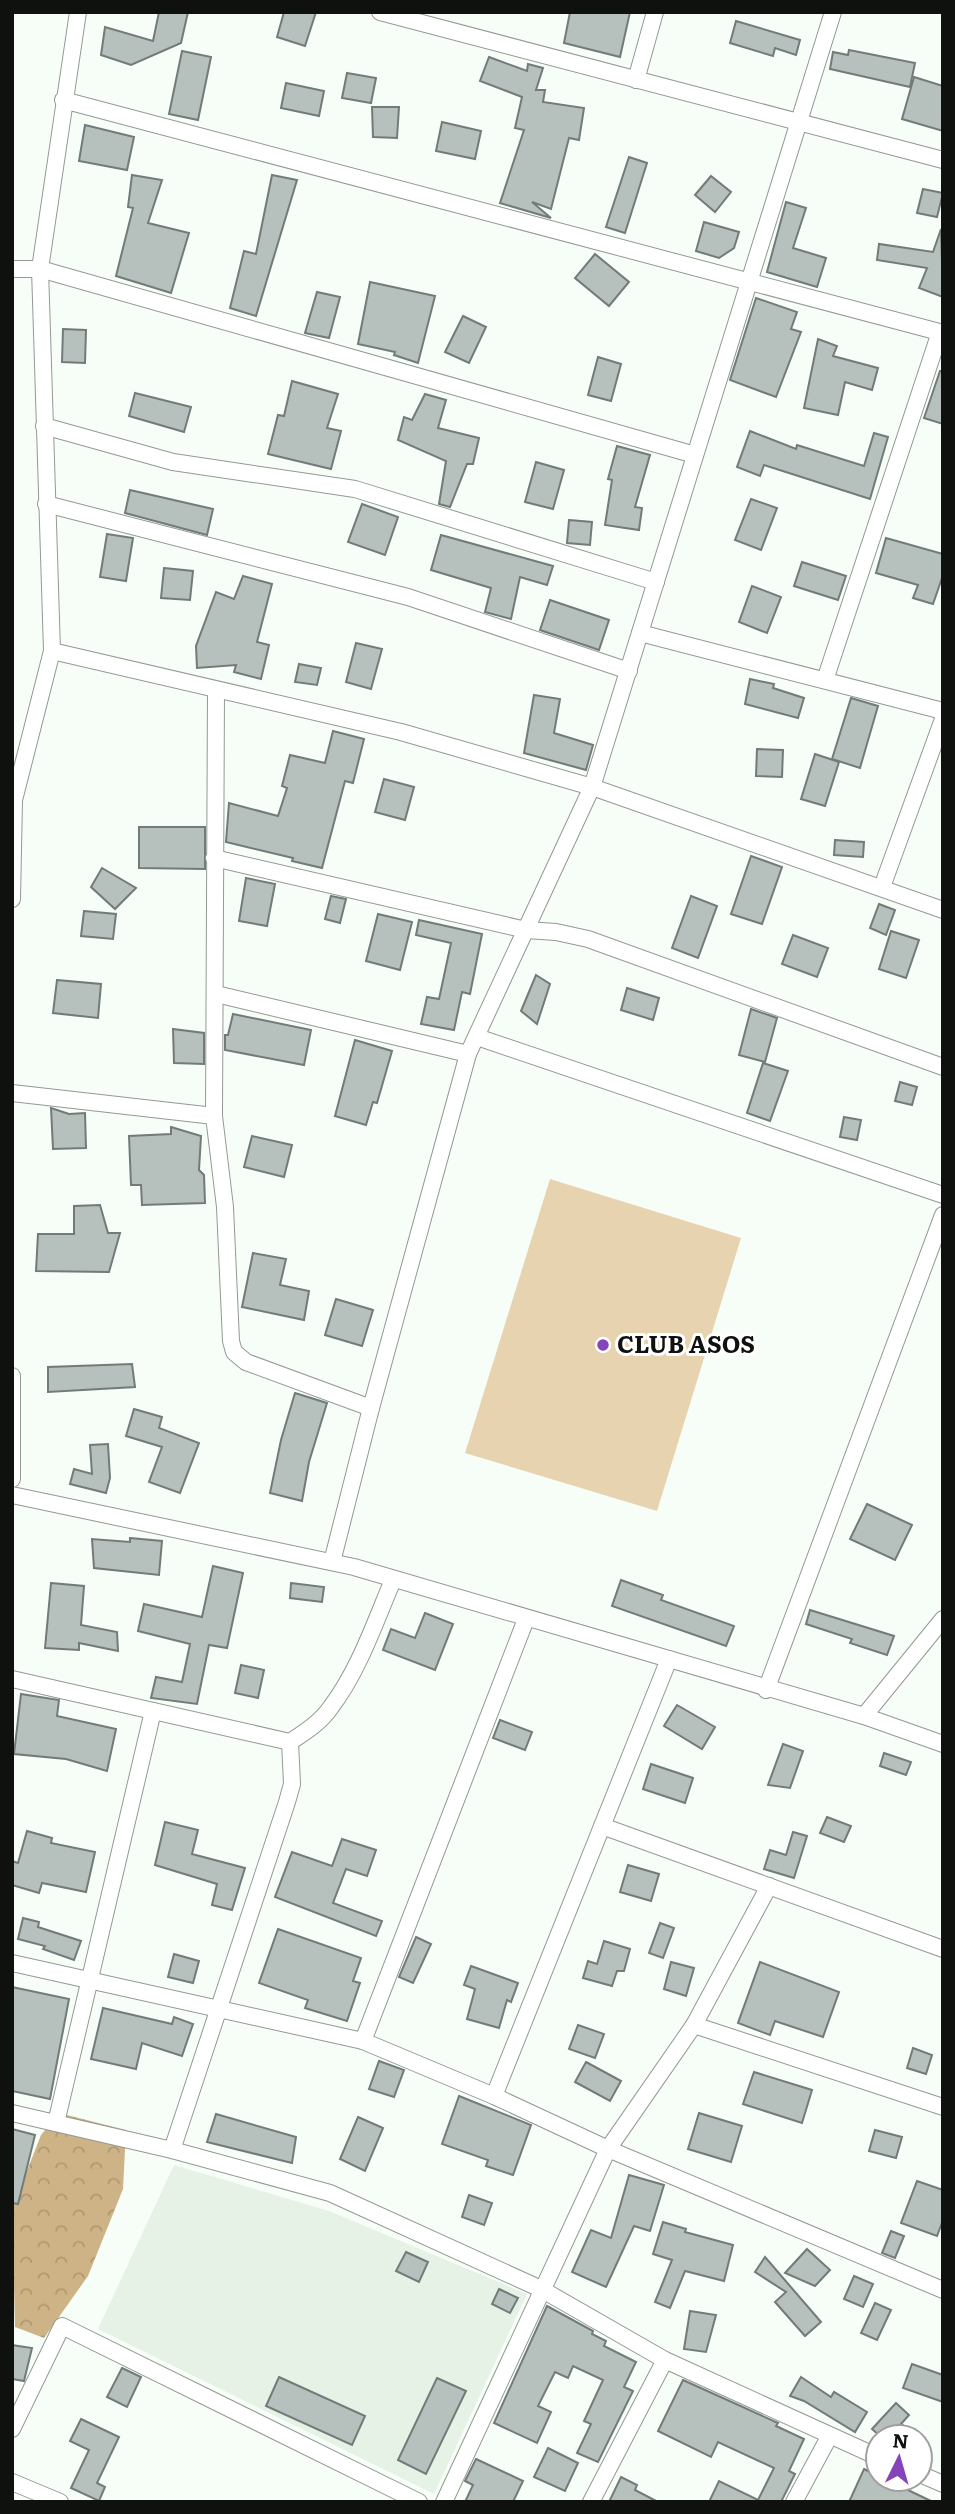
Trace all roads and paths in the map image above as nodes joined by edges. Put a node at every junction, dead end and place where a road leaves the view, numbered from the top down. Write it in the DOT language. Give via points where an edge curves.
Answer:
graph roads {
  1 [pos="78,12"];
  2 [pos="380,12"];
  3 [pos="655,12"];
  4 [pos="833,12"];
  5 [pos="636,80"];
  6 [pos="63,100"];
  7 [pos="799,122"];
  8 [pos="943,160"];
  9 [pos="12,269"];
  10 [pos="40,269"];
  11 [pos="750,281"];
  12 [pos="941,332"];
  13 [pos="44,426"];
  14 [pos="695,455"];
  15 [pos="46,504"];
  16 [pos="656,582"];
  17 [pos="640,633"];
  18 [pos="52,651"];
  19 [pos="629,671"];
  20 [pos="825,681"];
  21 [pos="216,690"];
  22 [pos="943,711"];
  23 [pos="943,719"];
  24 [pos="592,787"];
  25 [pos="13,800"];
  26 [pos="214,858"];
  27 [pos="882,887"];
  28 [pos="12,900"];
  29 [pos="943,910"];
  30 [pos="526,930"];
  31 [pos="216,994"];
  32 [pos="477,1037"];
  33 [pos="468,1054"];
  34 [pos="943,1067"];
  35 [pos="12,1093"];
  36 [pos="214,1116"];
  37 [pos="943,1195"];
  38 [pos="943,1215"];
  39 [pos="12,1376"];
  40 [pos="371,1408"];
  41 [pos="12,1479"];
  42 [pos="12,1495"];
  43 [pos="332,1562"];
  44 [pos="393,1580"];
  45 [pos="526,1619"];
  46 [pos="943,1619"];
  47 [pos="669,1660"];
  48 [pos="12,1679"];
  49 [pos="766,1690"];
  50 [pos="153,1711"];
  51 [pos="864,1716"];
  52 [pos="290,1742"];
  53 [pos="943,1744"];
  54 [pos="602,1826"];
  55 [pos="769,1886"];
  56 [pos="943,1949"];
  57 [pos="12,1963"];
  58 [pos="90,1980"];
  59 [pos="216,2010"];
  60 [pos="694,2025"];
  61 [pos="363,2041"];
  62 [pos="494,2096"];
  63 [pos="943,2107"];
  64 [pos="12,2113"];
  65 [pos="56,2123"];
  66 [pos="608,2149"];
  67 [pos="172,2150"];
  68 [pos="541,2289"];
  69 [pos="943,2290"];
  70 [pos="665,2360"];
  71 [pos="12,2429"];
  72 [pos="830,2437"];
  73 [pos="864,2451"];
  74 [pos="12,2482"];
  75 [pos="60,2502"];
  76 [pos="419,2502"];
  77 [pos="444,2502"];
  78 [pos="591,2502"];
  79 [pos="794,2502"];
  1 -- 6 [label="street"];
  2 -- 5 [label="street"];
  3 -- 5 [label="street"];
  4 -- 7 [label="street"];
  5 -- 7 [label="street"];
  6 -- 10 [label="street"];
  6 -- 11 [label="street"];
  7 -- 8 [label="street"];
  7 -- 11 [label="street"];
  9 -- 10 [label="street"];
  10 -- 13 [label="street"];
  10 -- 14 [label="street"];
  11 -- 12 [label="street"];
  11 -- 14 [label="street"];
  12 -- 20 [label="street"];
  13 -- 15 [label="street"];
  13 -- 16 [label="street" via="173,462 355,489"];
  14 -- 16 [label="street"];
  15 -- 18 [label="street"];
  15 -- 19 [label="street" via="408,597"];
  16 -- 17 [label="street"];
  17 -- 19 [label="street"];
  17 -- 20 [label="street"];
  18 -- 21 [label="street"];
  18 -- 25 [label="street"];
  19 -- 24 [label="street"];
  20 -- 22 [label="street"];
  21 -- 24 [label="street" via="401,732"];
  21 -- 26 [label="street"];
  23 -- 27 [label="street"];
  24 -- 27 [label="street"];
  24 -- 30 [label="street"];
  25 -- 28 [label="street"];
  26 -- 30 [label="street"];
  26 -- 31 [label="street"];
  27 -- 29 [label="street"];
  30 -- 32 [label="street"];
  30 -- 34 [label="street" via="588,939"];
  31 -- 33 [label="street"];
  31 -- 36 [label="street"];
  32 -- 33 [label="street"];
  32 -- 37 [label="street"];
  33 -- 40 [label="street"];
  35 -- 36 [label="street"];
  36 -- 40 [label="street" via="234,1352 246,1362"];
  38 -- 49 [label="street"];
  39 -- 41 [label="street"];
  40 -- 43 [label="street"];
  42 -- 43 [label="street"];
  43 -- 44 [label="street"];
  44 -- 45 [label="street"];
  44 -- 52 [label="street" via="354,1668 331,1707"];
  45 -- 47 [label="street"];
  45 -- 61 [label="street"];
  46 -- 51 [label="street"];
  47 -- 49 [label="street"];
  47 -- 54 [label="street"];
  48 -- 50 [label="street"];
  49 -- 51 [label="street"];
  50 -- 52 [label="street"];
  50 -- 58 [label="street"];
  51 -- 53 [label="street"];
  52 -- 59 [label="street" via="292,1784"];
  54 -- 55 [label="street"];
  54 -- 62 [label="street"];
  55 -- 56 [label="street"];
  55 -- 60 [label="street"];
  57 -- 58 [label="street"];
  58 -- 59 [label="street"];
  58 -- 65 [label="street"];
  59 -- 61 [label="street"];
  59 -- 67 [label="street"];
  60 -- 63 [label="street"];
  60 -- 66 [label="street"];
  61 -- 62 [label="street"];
  62 -- 66 [label="street"];
  64 -- 65 [label="street"];
  65 -- 67 [label="street"];
  66 -- 68 [label="street"];
  66 -- 69 [label="street"];
  67 -- 68 [label="street" via="330,2193"];
  68 -- 70 [label="street"];
  68 -- 77 [label="street"];
  70 -- 72 [label="street"];
  70 -- 78 [label="street"];
  71 -- 76 [label="street" via="62,2326"];
  72 -- 73 [label="street"];
  72 -- 79 [label="street"];
  74 -- 75 [label="street"];
}
